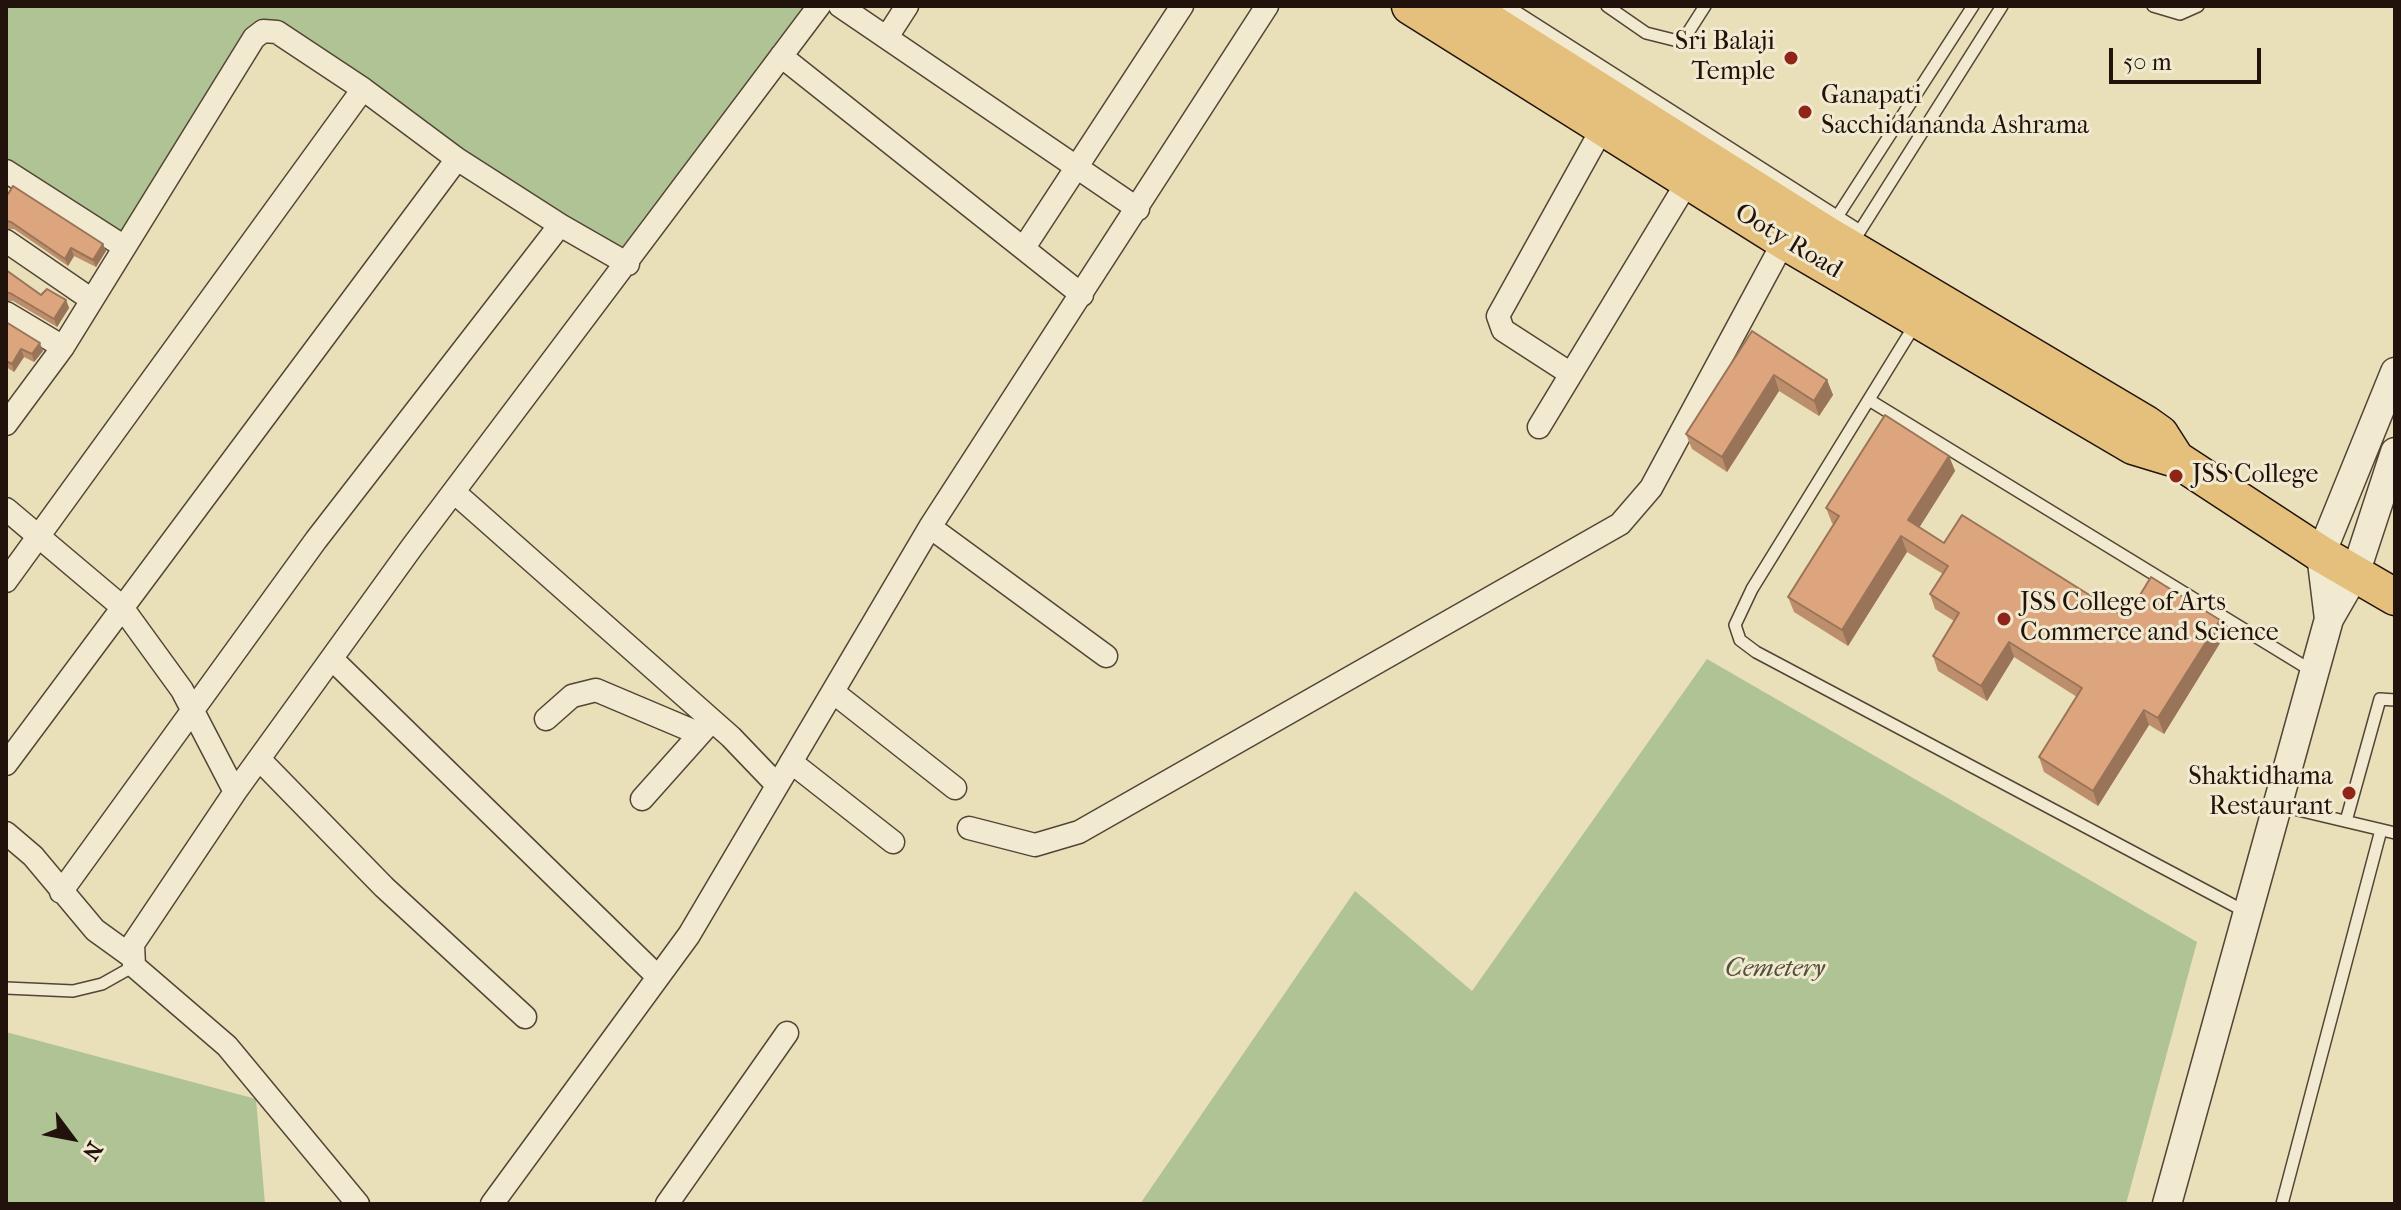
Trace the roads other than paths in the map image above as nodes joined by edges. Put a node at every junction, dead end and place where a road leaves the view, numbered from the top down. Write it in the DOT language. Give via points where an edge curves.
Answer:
graph roads {
  1 [pos="819,6"];
  2 [pos="840,6"];
  3 [pos="907,6"];
  4 [pos="1182,6"];
  5 [pos="1267,6"];
  6 [pos="1410,6"];
  7 [pos="1465,6"];
  8 [pos="1507,6"];
  9 [pos="1607,6"];
  10 [pos="1705,6"];
  11 [pos="1973,6"];
  12 [pos="2002,6"];
  13 [pos="2153,6"];
  14 [pos="2198,6"];
  15 [pos="887,37"];
  16 [pos="781,56"];
  17 [pos="363,89"];
  18 [pos="1603,127"];
  19 [pos="457,159"];
  20 [pos="1078,169"];
  21 [pos="6,171"];
  22 [pos="1688,181"];
  23 [pos="1138,209"];
  24 [pos="560,225"];
  25 [pos="1843,232"];
  26 [pos="6,241"];
  27 [pos="1784,241"];
  28 [pos="123,246"];
  29 [pos="1025,246"];
  30 [pos="628,264"];
  31 [pos="1082,295"];
  32 [pos="92,300"];
  33 [pos="6,313"];
  34 [pos="1918,319"];
  35 [pos="63,347"];
  36 [pos="2395,372"];
  37 [pos="1571,374"];
  38 [pos="1869,400"];
  39 [pos="8,416"];
  40 [pos="1539,427"];
  41 [pos="2395,452"];
  42 [pos="2176,459"];
  43 [pos="454,492"];
  44 [pos="6,509"];
  45 [pos="930,527"];
  46 [pos="41,537"];
  47 [pos="2321,554"];
  48 [pos="2355,574"];
  49 [pos="6,581"];
  50 [pos="2395,597"];
  51 [pos="121,606"];
  52 [pos="2329,619"];
  53 [pos="1106,656"];
  54 [pos="332,659"];
  55 [pos="2314,672"];
  56 [pos="833,692"];
  57 [pos="2395,700"];
  58 [pos="193,711"];
  59 [pos="546,719"];
  60 [pos="706,728"];
  61 [pos="260,760"];
  62 [pos="791,762"];
  63 [pos="6,764"];
  64 [pos="777,785"];
  65 [pos="955,788"];
  66 [pos="235,792"];
  67 [pos="642,799"];
  68 [pos="2276,805"];
  69 [pos="2346,821"];
  70 [pos="969,828"];
  71 [pos="2381,830"];
  72 [pos="6,833"];
  73 [pos="2395,833"];
  74 [pos="893,842"];
  75 [pos="61,892"];
  76 [pos="2246,912"];
  77 [pos="133,961"];
  78 [pos="657,976"];
  79 [pos="6,988"];
  80 [pos="525,1017"];
  81 [pos="787,1033"];
  82 [pos="358,1204"];
  83 [pos="492,1204"];
  84 [pos="667,1204"];
  85 [pos="2168,1204"];
  86 [pos="2282,1204"];
  1 -- 16 [label="street"];
  2 -- 15 [label="street"];
  3 -- 15 [label="street"];
  4 -- 20 [label="street"];
  5 -- 23 [label="street"];
  6 -- 18 [label="main road, Ooty Road"];
  7 -- 25 [label="main road, Ooty Road"];
  8 -- 25 [label="lane"];
  9 -- 10 [label="lane" via="1646,33 1682,42"];
  11 -- 25 [label="lane"];
  12 -- 25 [label="lane"];
  13 -- 14 [label="lane" via="2180,14"];
  15 -- 20 [label="street"];
  16 -- 29 [label="street"];
  16 -- 30 [label="street"];
  17 -- 19 [label="street"];
  17 -- 28 [label="street" via="277,32 263,31"];
  17 -- 46 [label="street"];
  18 -- 22 [label="main road, Ooty Road"];
  18 -- 37 [label="street" via="1498,316 1503,330"];
  19 -- 24 [label="street"];
  19 -- 51 [label="street"];
  20 -- 23 [label="street"];
  20 -- 29 [label="street"];
  21 -- 28 [label="street"];
  22 -- 27 [label="main road, Ooty Road"];
  22 -- 37 [label="street"];
  23 -- 31 [label="street"];
  24 -- 30 [label="street"];
  24 -- 58 [label="street" via="316,540"];
  25 -- 42 [label="main road, Ooty Road" via="2146,424 2160,434"];
  26 -- 32 [label="street"];
  27 -- 34 [label="main road, Ooty Road"];
  27 -- 70 [label="street" via="1651,488 1620,524 1079,832 1035,845"];
  28 -- 32 [label="street"];
  29 -- 31 [label="street"];
  30 -- 43 [label="street"];
  31 -- 45 [label="street"];
  32 -- 35 [label="street"];
  33 -- 35 [label="street"];
  34 -- 38 [label="lane"];
  34 -- 42 [label="main road, Ooty Road" via="2133,446"];
  35 -- 39 [label="street"];
  36 -- 47 [label="street"];
  37 -- 40 [label="street"];
  38 -- 55 [label="lane"];
  38 -- 76 [label="lane" via="1738,615 1740,640"];
  41 -- 48 [label="street"];
  42 -- 47 [label="main road, Ooty Road"];
  43 -- 54 [label="street"];
  43 -- 60 [label="street"];
  44 -- 46 [label="street"];
  45 -- 53 [label="street"];
  45 -- 56 [label="street"];
  46 -- 49 [label="street"];
  46 -- 51 [label="street"];
  47 -- 48 [label="main road, Ooty Road"];
  47 -- 52 [label="street"];
  48 -- 50 [label="main road, Ooty Road"];
  48 -- 52 [label="street"];
  51 -- 58 [label="street"];
  51 -- 63 [label="street"];
  52 -- 55 [label="street"];
  54 -- 61 [label="street"];
  54 -- 78 [label="street"];
  55 -- 68 [label="street"];
  56 -- 62 [label="street"];
  56 -- 65 [label="street"];
  57 -- 69 [label="lane" via="2380,699"];
  58 -- 66 [label="street"];
  58 -- 75 [label="street"];
  59 -- 60 [label="street" via="572,696 596,690"];
  60 -- 64 [label="street"];
  60 -- 67 [label="street"];
  61 -- 66 [label="street"];
  61 -- 80 [label="street" via="384,887"];
  62 -- 64 [label="street"];
  62 -- 74 [label="street"];
  64 -- 78 [label="street" via="689,935"];
  66 -- 77 [label="street" via="137,932"];
  68 -- 69 [label="lane"];
  68 -- 76 [label="street"];
  69 -- 71 [label="lane"];
  71 -- 73 [label="lane"];
  71 -- 86 [label="lane"];
  72 -- 75 [label="street" via="33,856"];
  75 -- 77 [label="street"];
  76 -- 85 [label="street"];
  77 -- 79 [label="lane" via="102,984 73,991"];
  77 -- 82 [label="street" via="227,1046"];
  78 -- 83 [label="street"];
  81 -- 84 [label="street"];
}
